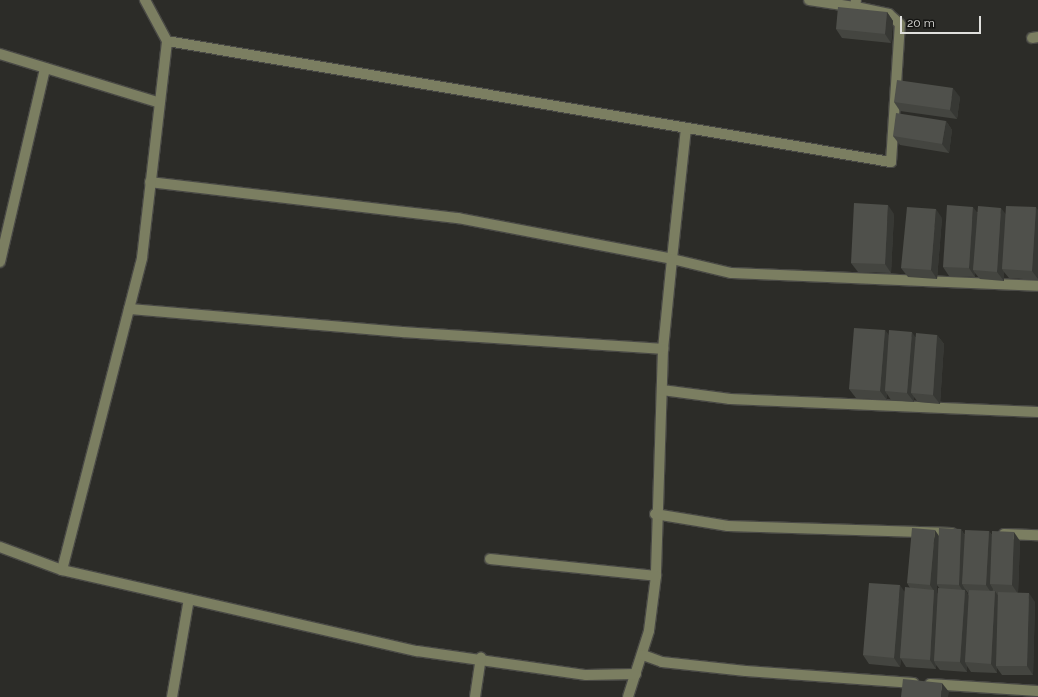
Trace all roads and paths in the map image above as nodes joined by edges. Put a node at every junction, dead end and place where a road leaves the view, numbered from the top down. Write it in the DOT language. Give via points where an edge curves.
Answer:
graph roads {
  1 [pos="145,0"];
  2 [pos="809,0"];
  3 [pos="855,4"];
  4 [pos="167,40"];
  5 [pos="0,54"];
  6 [pos="45,68"];
  7 [pos="160,103"];
  8 [pos="686,128"];
  9 [pos="150,182"];
  10 [pos="672,259"];
  11 [pos="0,262"];
  12 [pos="1038,286"];
  13 [pos="129,309"];
  14 [pos="663,349"];
  15 [pos="662,390"];
  16 [pos="1038,412"];
  17 [pos="655,514"];
  18 [pos="967,533"];
  19 [pos="990,534"];
  20 [pos="1038,536"];
  21 [pos="0,547"];
  22 [pos="490,560"];
  23 [pos="62,570"];
  24 [pos="656,576"];
  25 [pos="189,599"];
  26 [pos="643,655"];
  27 [pos="481,657"];
  28 [pos="636,674"];
  29 [pos="1038,691"];
  30 [pos="172,697"];
  31 [pos="475,697"];
  32 [pos="628,697"];
  1 -- 4 [label="street"];
  2 -- 3 [label="street"];
  3 -- 8 [label="street" via="889,14 900,24 891,162"];
  4 -- 7 [label="street"];
  4 -- 8 [label="street"];
  5 -- 6 [label="street"];
  6 -- 7 [label="street"];
  6 -- 11 [label="street"];
  7 -- 9 [label="street"];
  8 -- 10 [label="street"];
  9 -- 10 [label="street" via="458,218"];
  9 -- 13 [label="street" via="142,258"];
  10 -- 12 [label="street" via="731,272"];
  10 -- 14 [label="street"];
  13 -- 14 [label="street" via="403,332"];
  13 -- 23 [label="street"];
  14 -- 15 [label="street"];
  15 -- 16 [label="street" via="730,399"];
  15 -- 17 [label="street"];
  17 -- 18 [label="street" via="728,526"];
  17 -- 24 [label="street"];
  19 -- 20 [label="street"];
  21 -- 23 [label="street"];
  22 -- 24 [label="street"];
  23 -- 25 [label="street"];
  24 -- 26 [label="street"];
  25 -- 27 [label="street" via="417,651"];
  25 -- 30 [label="street"];
  26 -- 28 [label="street"];
  26 -- 29 [label="street" via="662,662 746,672"];
  27 -- 28 [label="street" via="586,675"];
  27 -- 31 [label="street"];
  28 -- 32 [label="street"];
}
